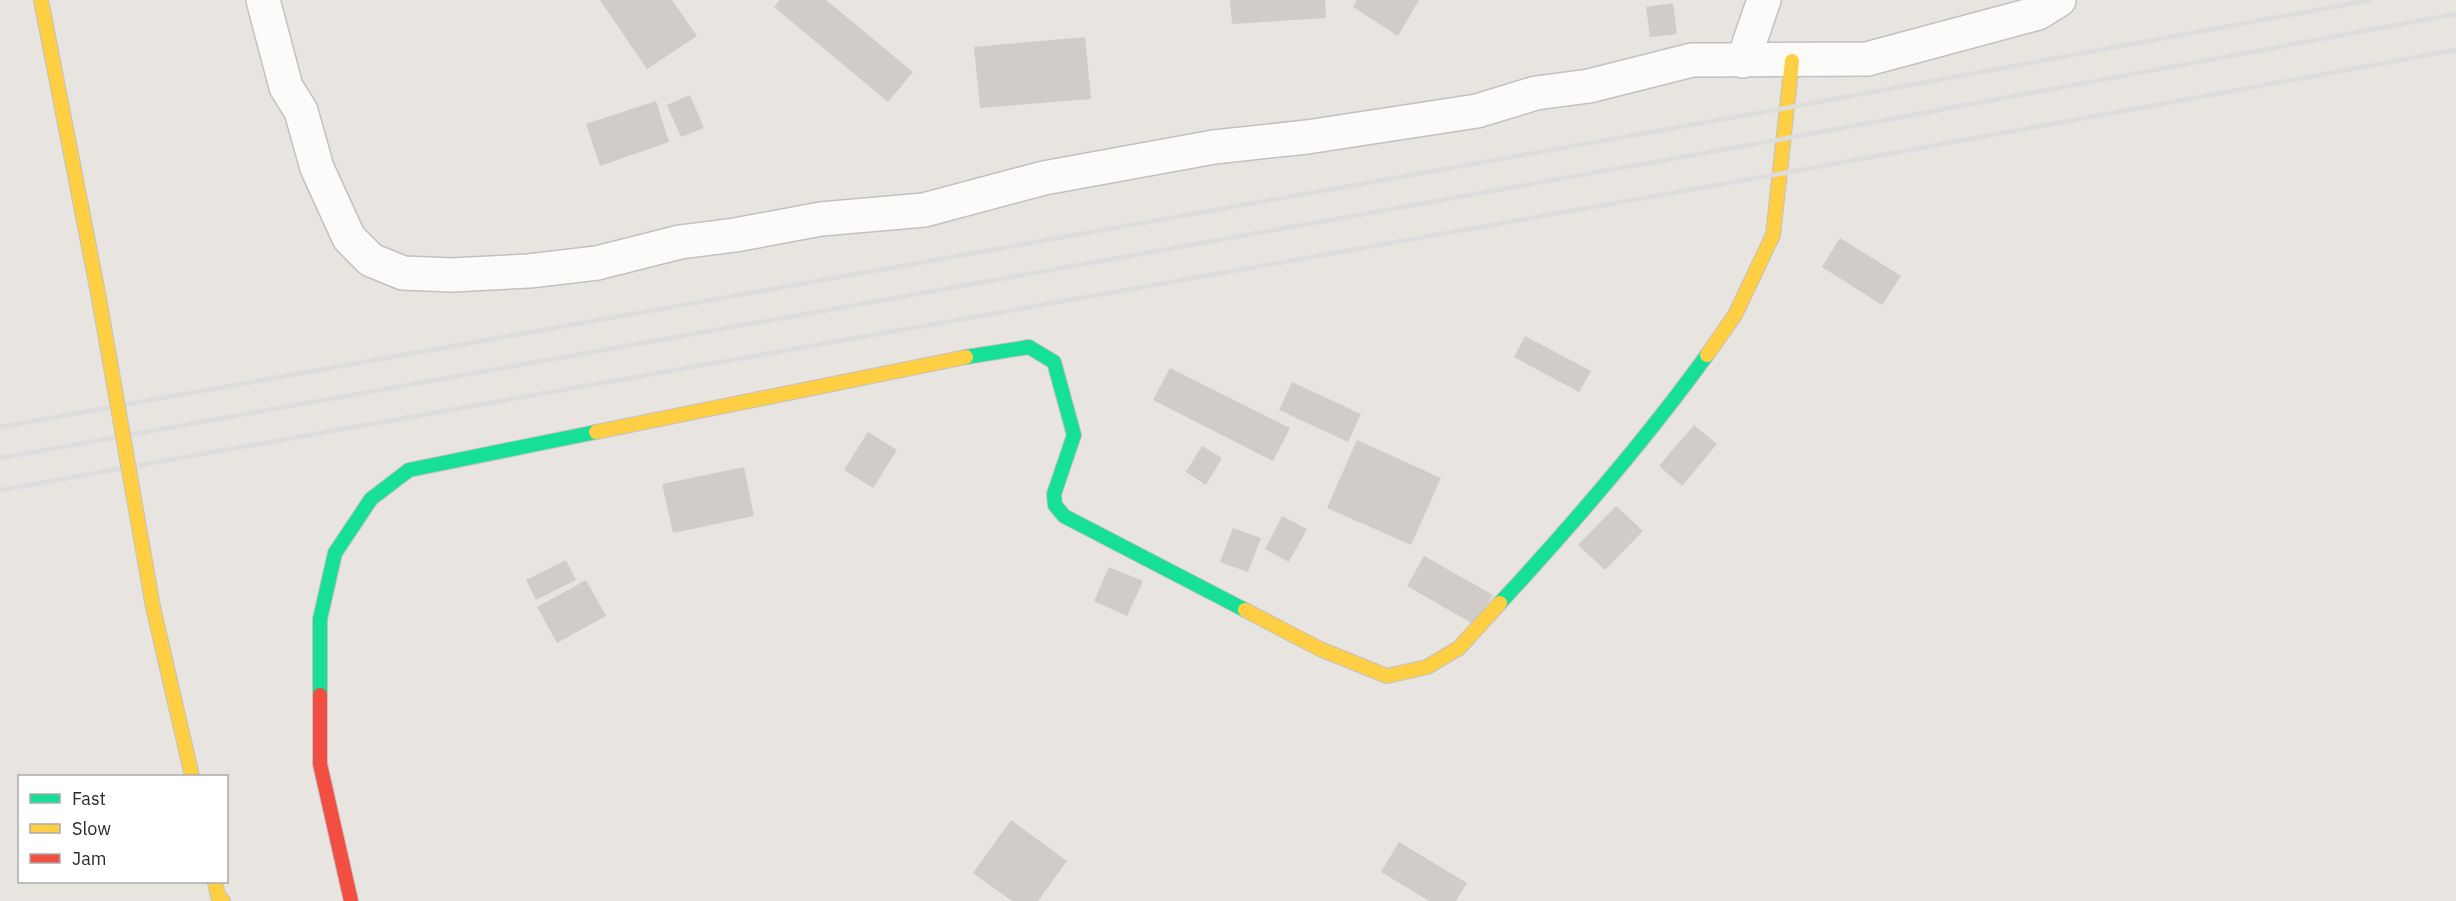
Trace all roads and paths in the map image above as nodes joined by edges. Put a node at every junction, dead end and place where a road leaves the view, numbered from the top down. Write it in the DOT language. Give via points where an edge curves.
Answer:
graph roads {
  1 [pos="40,0"];
  2 [pos="1764,0"];
  3 [pos="2059,0"];
  4 [pos="266,2"];
  5 [pos="1743,61"];
  6 [pos="1792,61"];
  7 [pos="192,775"];
  8 [pos="215,883"];
  9 [pos="219,899"];
  10 [pos="351,901"];
  1 -- 7 [label="main road, bridge" via="98,293 153,607"];
  2 -- 5 [label="street"];
  3 -- 6 [label="street" via="2038,13 1867,59"];
  4 -- 5 [label="street" via="286,87 301,111 317,168 349,238 371,260 403,273 452,275 597,263 680,242 820,219 924,210 1044,178 1214,147 1477,111 1536,93 1600,83 1692,60"];
  5 -- 6 [label="street"];
  6 -- 10 [label="main road" via="1773,235 1735,315 1680,392 1561,537 1459,648 1427,667 1387,676 1320,649 1064,516 1054,505 1054,494 1074,435 1054,362 1029,347 409,470 371,499 335,553 320,619 320,764"];
  8 -- 9 [label="main road"];
}
